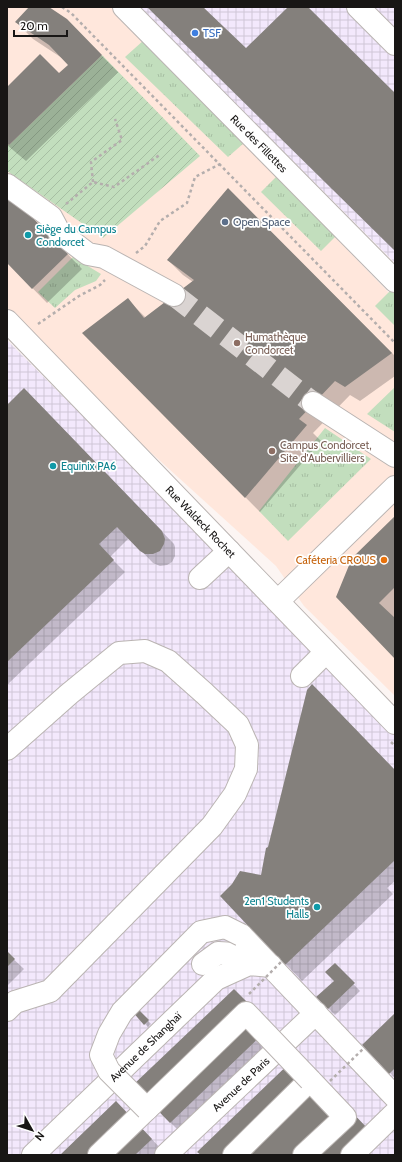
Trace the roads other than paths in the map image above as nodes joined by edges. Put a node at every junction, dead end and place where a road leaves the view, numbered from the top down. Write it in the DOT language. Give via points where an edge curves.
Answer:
graph roads {
  1 [pos="124,7"];
  2 [pos="358,7"];
  3 [pos="395,44"];
  4 [pos="7,185"];
  5 [pos="395,281"];
  6 [pos="174,295"];
  7 [pos="8,324"];
  8 [pos="313,403"];
  9 [pos="395,456"];
  10 [pos="395,487"];
  11 [pos="229,551"];
  12 [pos="200,578"];
  13 [pos="278,602"];
  14 [pos="326,652"];
  15 [pos="302,676"];
  16 [pos="395,723"];
  17 [pos="7,749"];
  18 [pos="203,964"];
  19 [pos="249,964"];
  20 [pos="276,964"];
  21 [pos="7,1010"];
  22 [pos="316,1013"];
  23 [pos="318,1082"];
  24 [pos="395,1097"];
  25 [pos="150,1107"];
  26 [pos="395,1113"];
  27 [pos="33,1155"];
  28 [pos="99,1155"];
  29 [pos="166,1155"];
  30 [pos="234,1155"];
  31 [pos="304,1155"];
  32 [pos="352,1155"];
  1 -- 5 [label="street, Rue des Fillettes"];
  2 -- 3 [label="street"];
  4 -- 6 [label="street" via="51,217 59,232 88,254 104,257"];
  7 -- 11 [label="street, Rue Waldeck Rochet"];
  8 -- 9 [label="street"];
  10 -- 13 [label="street"];
  11 -- 12 [label="street"];
  11 -- 13 [label="street, Rue Waldeck Rochet"];
  13 -- 14 [label="street, Rue Waldeck Rochet"];
  14 -- 15 [label="street"];
  14 -- 16 [label="street, Rue Waldeck Rochet"];
  17 -- 21 [label="street" via="119,654 145,651 168,661 204,693 238,725 247,745 246,769 235,794 212,826 50,991 15,1002"];
  18 -- 19 [label="street" via="218,953 236,954"];
  19 -- 20 [label="street, Avenue de Shanghaï"];
  19 -- 27 [label="street, Avenue de Shanghaï" via="216,979"];
  20 -- 22 [label="street"];
  20 -- 25 [label="street, bridge" via="241,935 225,927 201,932 122,1012 100,1055 109,1071"];
  22 -- 24 [label="street"];
  22 -- 29 [label="street, Avenue de Paris"];
  23 -- 25 [label="street, bridge" via="246,1013"];
  23 -- 30 [label="street"];
  23 -- 31 [label="street" via="344,1117"];
  25 -- 28 [label="street"];
  26 -- 32 [label="street"];
}
